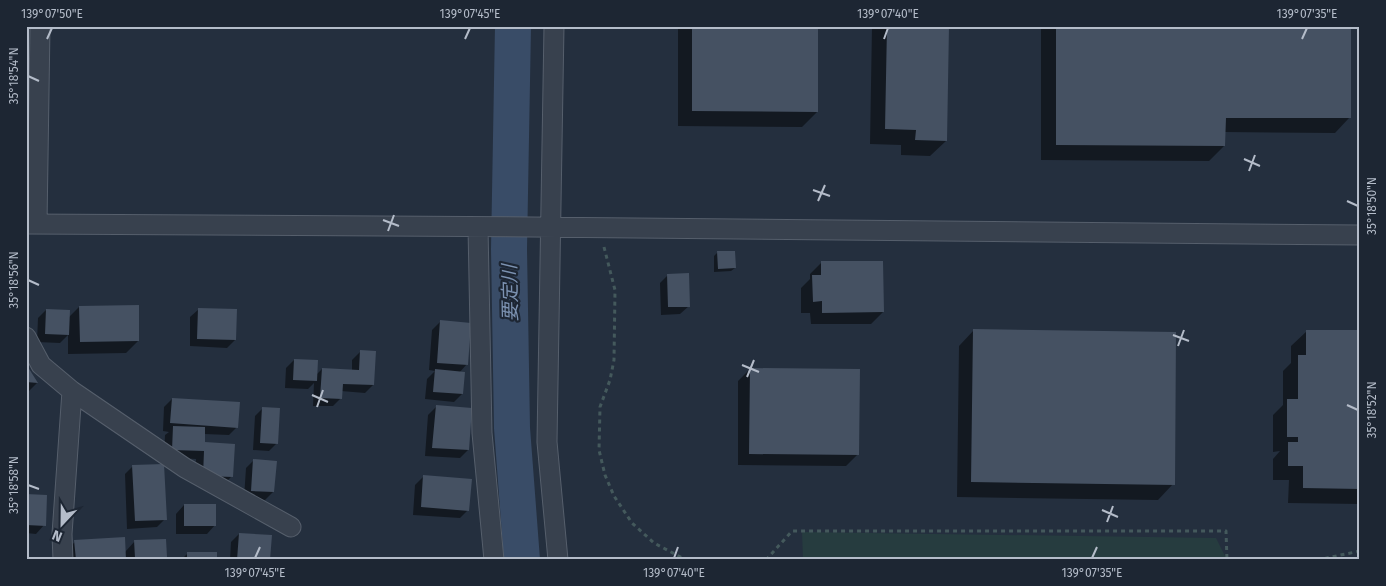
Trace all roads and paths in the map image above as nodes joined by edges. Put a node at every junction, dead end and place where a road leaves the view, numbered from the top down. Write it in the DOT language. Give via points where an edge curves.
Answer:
graph roads {
  1 [pos="40,26"];
  2 [pos="554,26"];
  3 [pos="32,224"];
  4 [pos="482,226"];
  5 [pos="541,227"];
  6 [pos="1360,235"];
  7 [pos="603,242"];
  8 [pos="26,337"];
  9 [pos="72,391"];
  10 [pos="291,528"];
  11 [pos="1360,552"];
  12 [pos="63,560"];
  13 [pos="494,560"];
  14 [pos="558,560"];
  15 [pos="686,560"];
  16 [pos="766,560"];
  17 [pos="1227,560"];
  18 [pos="1317,560"];
  1 -- 3 [label="street"];
  2 -- 5 [label="street"];
  3 -- 4 [label="street"];
  4 -- 5 [label="street"];
  4 -- 13 [label="street" via="482,433"];
  5 -- 6 [label="street"];
  5 -- 14 [label="street" via="547,442"];
  7 -- 15 [label="path" via="616,290 614,360 600,407 599,450 605,475 632,523 654,543"];
  8 -- 9 [label="street" via="41,365"];
  9 -- 10 [label="street" via="185,468"];
  9 -- 12 [label="street"];
  11 -- 18 [label="path"];
  16 -- 17 [label="path" via="792,531 1226,531"];
}
